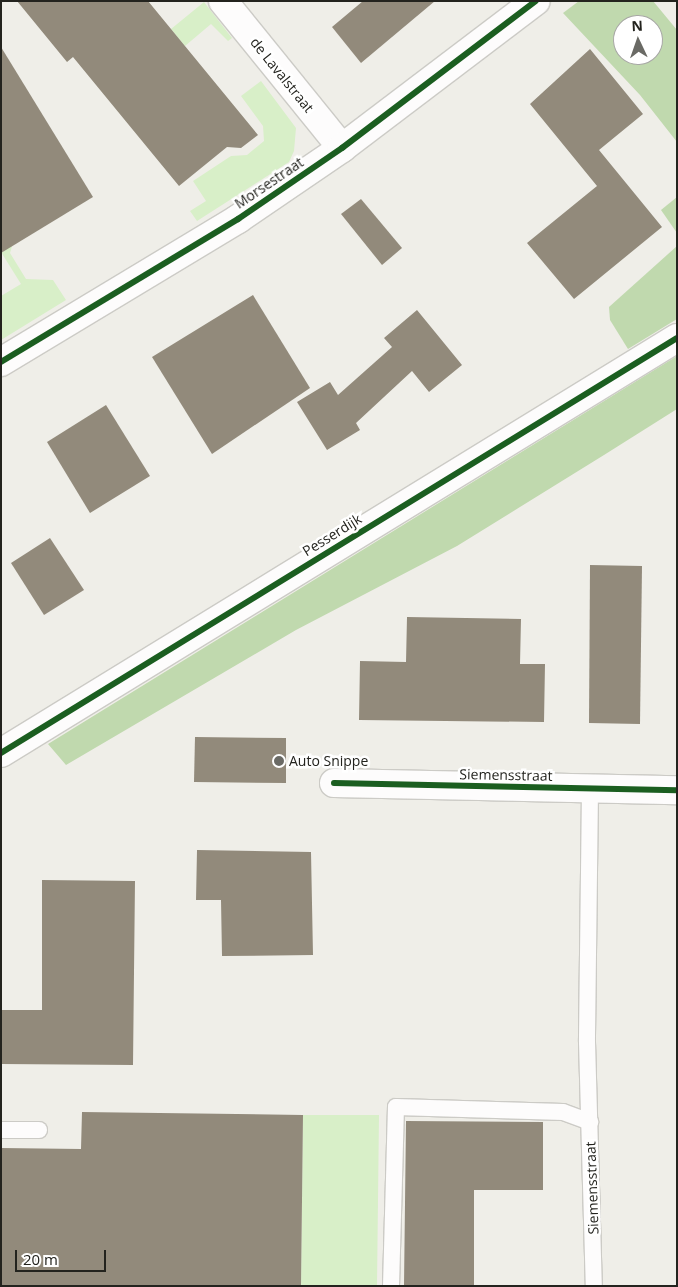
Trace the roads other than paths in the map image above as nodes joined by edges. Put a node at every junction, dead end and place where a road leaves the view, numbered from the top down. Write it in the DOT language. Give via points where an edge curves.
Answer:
graph roads {
  1 [pos="223,1"];
  2 [pos="536,1"];
  3 [pos="342,148"];
  4 [pos="677,338"];
  5 [pos="1,362"];
  6 [pos="1,753"];
  7 [pos="334,783"];
  8 [pos="590,790"];
  9 [pos="677,790"];
  10 [pos="590,1122"];
  11 [pos="1,1130"];
  12 [pos="39,1130"];
  13 [pos="391,1286"];
  14 [pos="594,1286"];
  1 -- 3 [label="street, de Lavalstraat"];
  2 -- 3 [label="street, Morsestraat"];
  3 -- 5 [label="street, Morsestraat" via="238,219"];
  4 -- 6 [label="street, Pesserdijk"];
  7 -- 8 [label="street, Siemensstraat"];
  8 -- 9 [label="street, Siemensstraat"];
  8 -- 10 [label="lane, Siemensstraat"];
  10 -- 13 [label="lane" via="563,1112 396,1107"];
  10 -- 14 [label="lane, Siemensstraat"];
  11 -- 12 [label="lane"];
}
